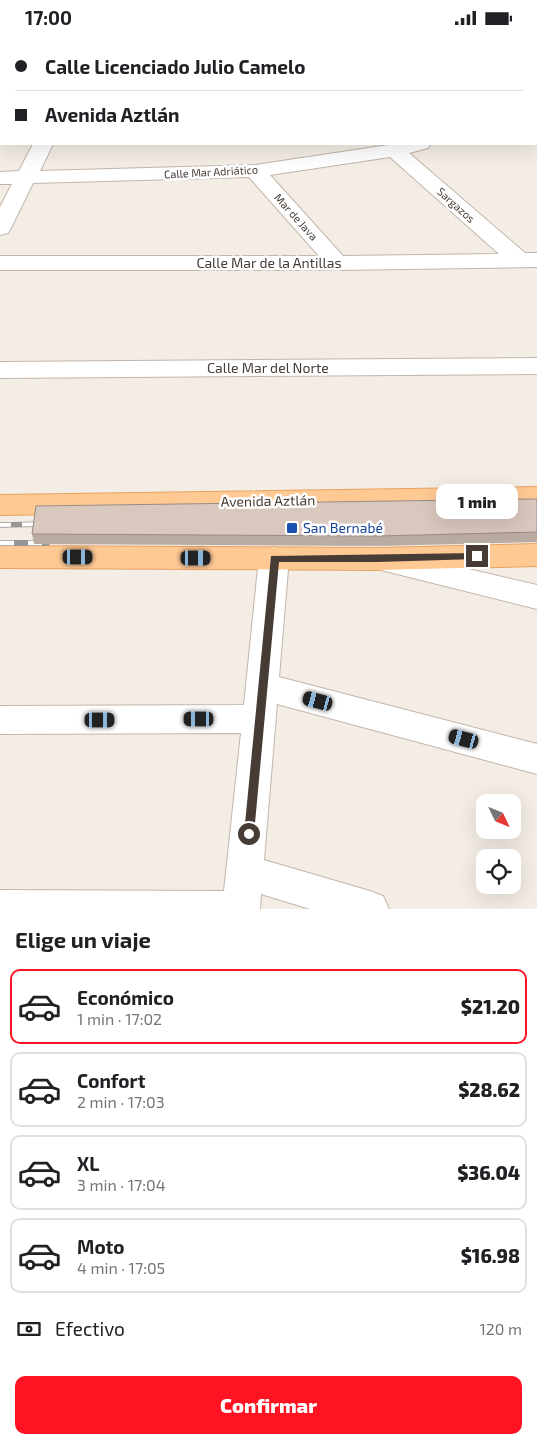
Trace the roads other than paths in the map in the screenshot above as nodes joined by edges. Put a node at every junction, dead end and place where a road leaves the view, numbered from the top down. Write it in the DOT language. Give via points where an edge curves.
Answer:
graph roads {
  1 [pos="42,145"];
  2 [pos="416,145"];
  3 [pos="394,150"];
  4 [pos="255,171"];
  5 [pos="25,177"];
  6 [pos="0,178"];
  7 [pos="0,228"];
  8 [pos="528,260"];
  9 [pos="0,263"];
  10 [pos="337,263"];
  11 [pos="537,366"];
  12 [pos="0,370"];
  13 [pos="537,497"];
  14 [pos="0,505"];
  15 [pos="537,555"];
  16 [pos="0,557"];
  17 [pos="274,558"];
  18 [pos="378,559"];
  19 [pos="537,597"];
  20 [pos="263,687"];
  21 [pos="259,719"];
  22 [pos="0,720"];
  23 [pos="537,759"];
  24 [pos="246,872"];
  25 [pos="0,908"];
  26 [pos="241,909"];
  27 [pos="370,909"];
  1 -- 5 [label="street"];
  2 -- 3 [label="street, Calle Mar Adriático"];
  3 -- 4 [label="street, Calle Mar Adriático"];
  3 -- 8 [label="street, Sargazos"];
  4 -- 5 [label="street, Calle Mar Adriático"];
  4 -- 10 [label="street, Mar de Java"];
  5 -- 6 [label="street, Calle Mar Adriático"];
  5 -- 7 [label="street"];
  8 -- 10 [label="street, Calle Mar de la Antillas"];
  9 -- 10 [label="street, Calle Mar de la Antillas"];
  11 -- 12 [label="street, Calle Mar del Norte"];
  13 -- 14 [label="main road, Avenida Aztlán"];
  15 -- 18 [label="main road"];
  16 -- 17 [label="main road"];
  17 -- 18 [label="main road"];
  17 -- 20 [label="street"];
  18 -- 19 [label="street"];
  20 -- 21 [label="street"];
  20 -- 23 [label="street"];
  21 -- 22 [label="street"];
  21 -- 24 [label="street"];
  24 -- 26 [label="street"];
  24 -- 27 [label="street"];
  25 -- 26 [label="street"];
}
